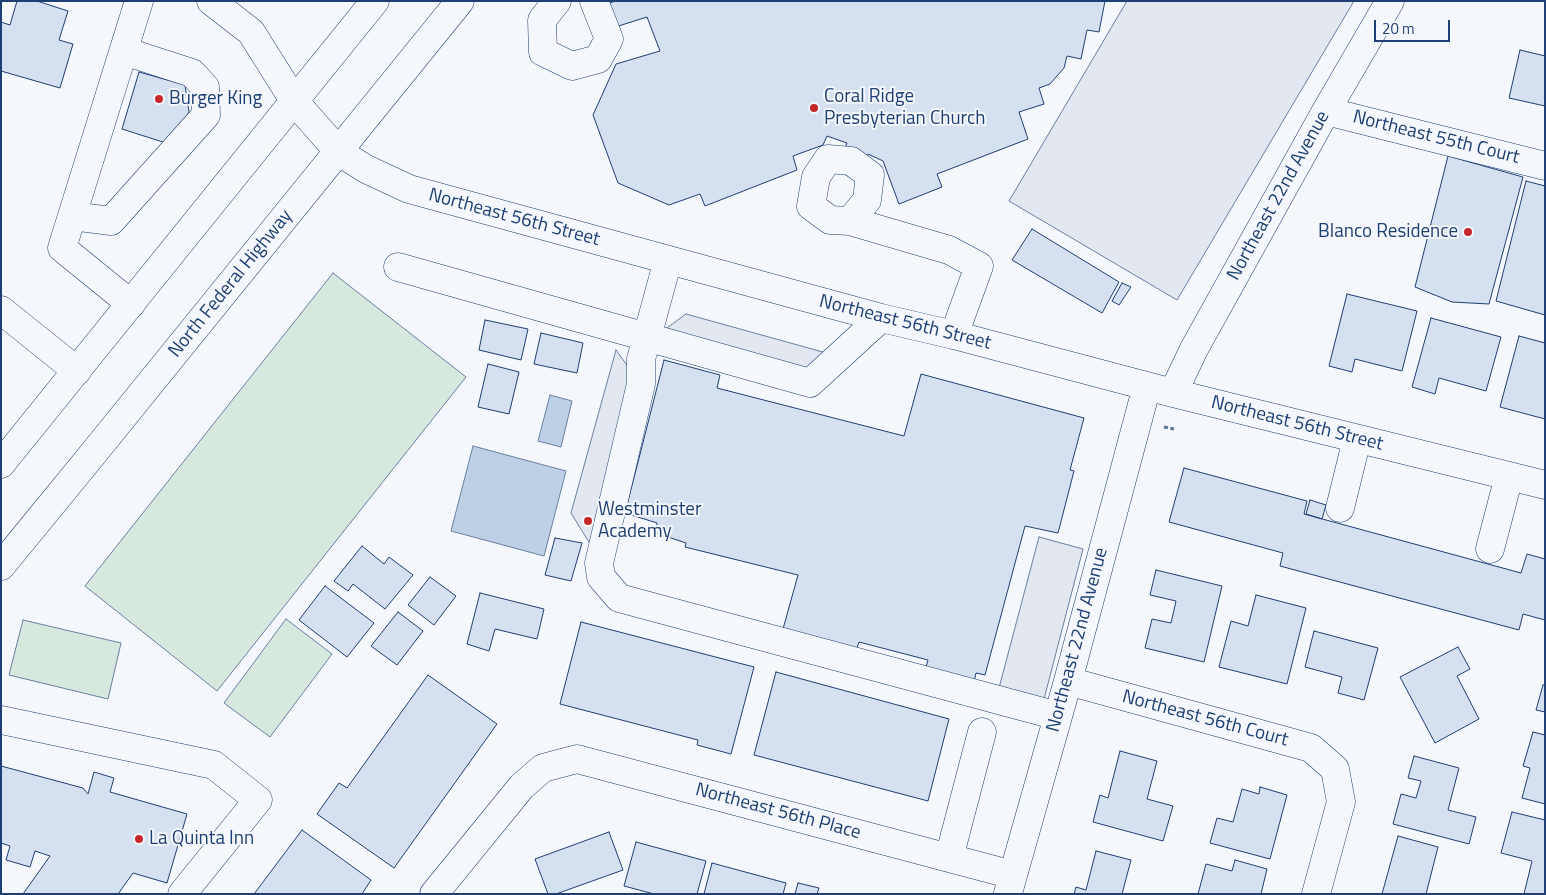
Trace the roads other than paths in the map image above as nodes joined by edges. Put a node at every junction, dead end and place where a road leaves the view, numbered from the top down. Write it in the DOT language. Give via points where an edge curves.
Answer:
graph roads {
  1 [pos="139,1"];
  2 [pos="211,1"];
  3 [pos="375,1"];
  4 [pos="460,1"];
  5 [pos="557,1"];
  6 [pos="594,1"];
  7 [pos="1390,1"];
  8 [pos="124,51"];
  9 [pos="295,102"];
  10 [pos="1326,111"];
  11 [pos="338,152"];
  12 [pos="1545,166"];
  13 [pos="72,216"];
  14 [pos="850,221"];
  15 [pos="668,260"];
  16 [pos="398,267"];
  17 [pos="131,304"];
  18 [pos="1,310"];
  19 [pos="881,318"];
  20 [pos="954,336"];
  21 [pos="646,338"];
  22 [pos="77,371"];
  23 [pos="1147,386"];
  24 [pos="1173,393"];
  25 [pos="1357,439"];
  26 [pos="1,464"];
  27 [pos="1509,476"];
  28 [pos="1545,485"];
  29 [pos="1340,508"];
  30 [pos="1490,549"];
  31 [pos="1,566"];
  32 [pos="1068,681"];
  33 [pos="1058,716"];
  34 [pos="1,720"];
  35 [pos="982,732"];
  36 [pos="949,858"];
  37 [pos="1010,884"];
  38 [pos="182,894"];
  39 [pos="434,894"];
  40 [pos="1316,894"];
  1 -- 8 [label="street"];
  2 -- 9 [label="street" via="251,32"];
  3 -- 9 [label="street"];
  4 -- 11 [label="street, North Federal Highway"];
  5 -- 6 [label="street" via="542,20 543,52 572,66 598,59 608,39"];
  7 -- 10 [label="street, Northeast 22nd Avenue"];
  8 -- 13 [label="street"];
  8 -- 13 [label="street" via="192,73 205,87 206,115 111,221"];
  9 -- 11 [label="street, Northeast 56th Street"];
  9 -- 17 [label="street"];
  10 -- 12 [label="street, Northeast 55th Court"];
  10 -- 24 [label="street, Northeast 22nd Avenue" via="1194,349"];
  11 -- 15 [label="street, Northeast 56th Street" via="408,189"];
  11 -- 31 [label="street, North Federal Highway"];
  13 -- 17 [label="street" via="62,248"];
  14 -- 20 [label="street" via="949,250 979,266"];
  15 -- 19 [label="street, Northeast 56th Street"];
  15 -- 21 [label="street"];
  16 -- 21 [label="street"];
  17 -- 22 [label="street"];
  18 -- 22 [label="street"];
  19 -- 20 [label="street, Northeast 56th Street"];
  19 -- 21 [label="street" via="810,383"];
  20 -- 23 [label="street, Northeast 56th Street"];
  21 -- 33 [label="street" via="641,384 599,563 601,577 619,598"];
  22 -- 26 [label="street"];
  23 -- 24 [label="street, Northeast 56th Street"];
  23 -- 32 [label="street, Northeast 22nd Avenue"];
  24 -- 25 [label="street, Northeast 56th Street"];
  25 -- 27 [label="street, Northeast 56th Street"];
  25 -- 29 [label="street"];
  27 -- 28 [label="street, Northeast 56th Street"];
  27 -- 30 [label="street"];
  32 -- 33 [label="street, Northeast 22nd Avenue"];
  32 -- 40 [label="street, Northeast 56th Court" via="1311,748 1335,769 1341,802"];
  33 -- 37 [label="street, Northeast 22nd Avenue"];
  34 -- 38 [label="street" via="214,765 258,800"];
  35 -- 36 [label="street"];
  36 -- 37 [label="street, Northeast 56th Place"];
  36 -- 39 [label="street, Northeast 56th Place" via="577,759 543,768 522,786"];
}
